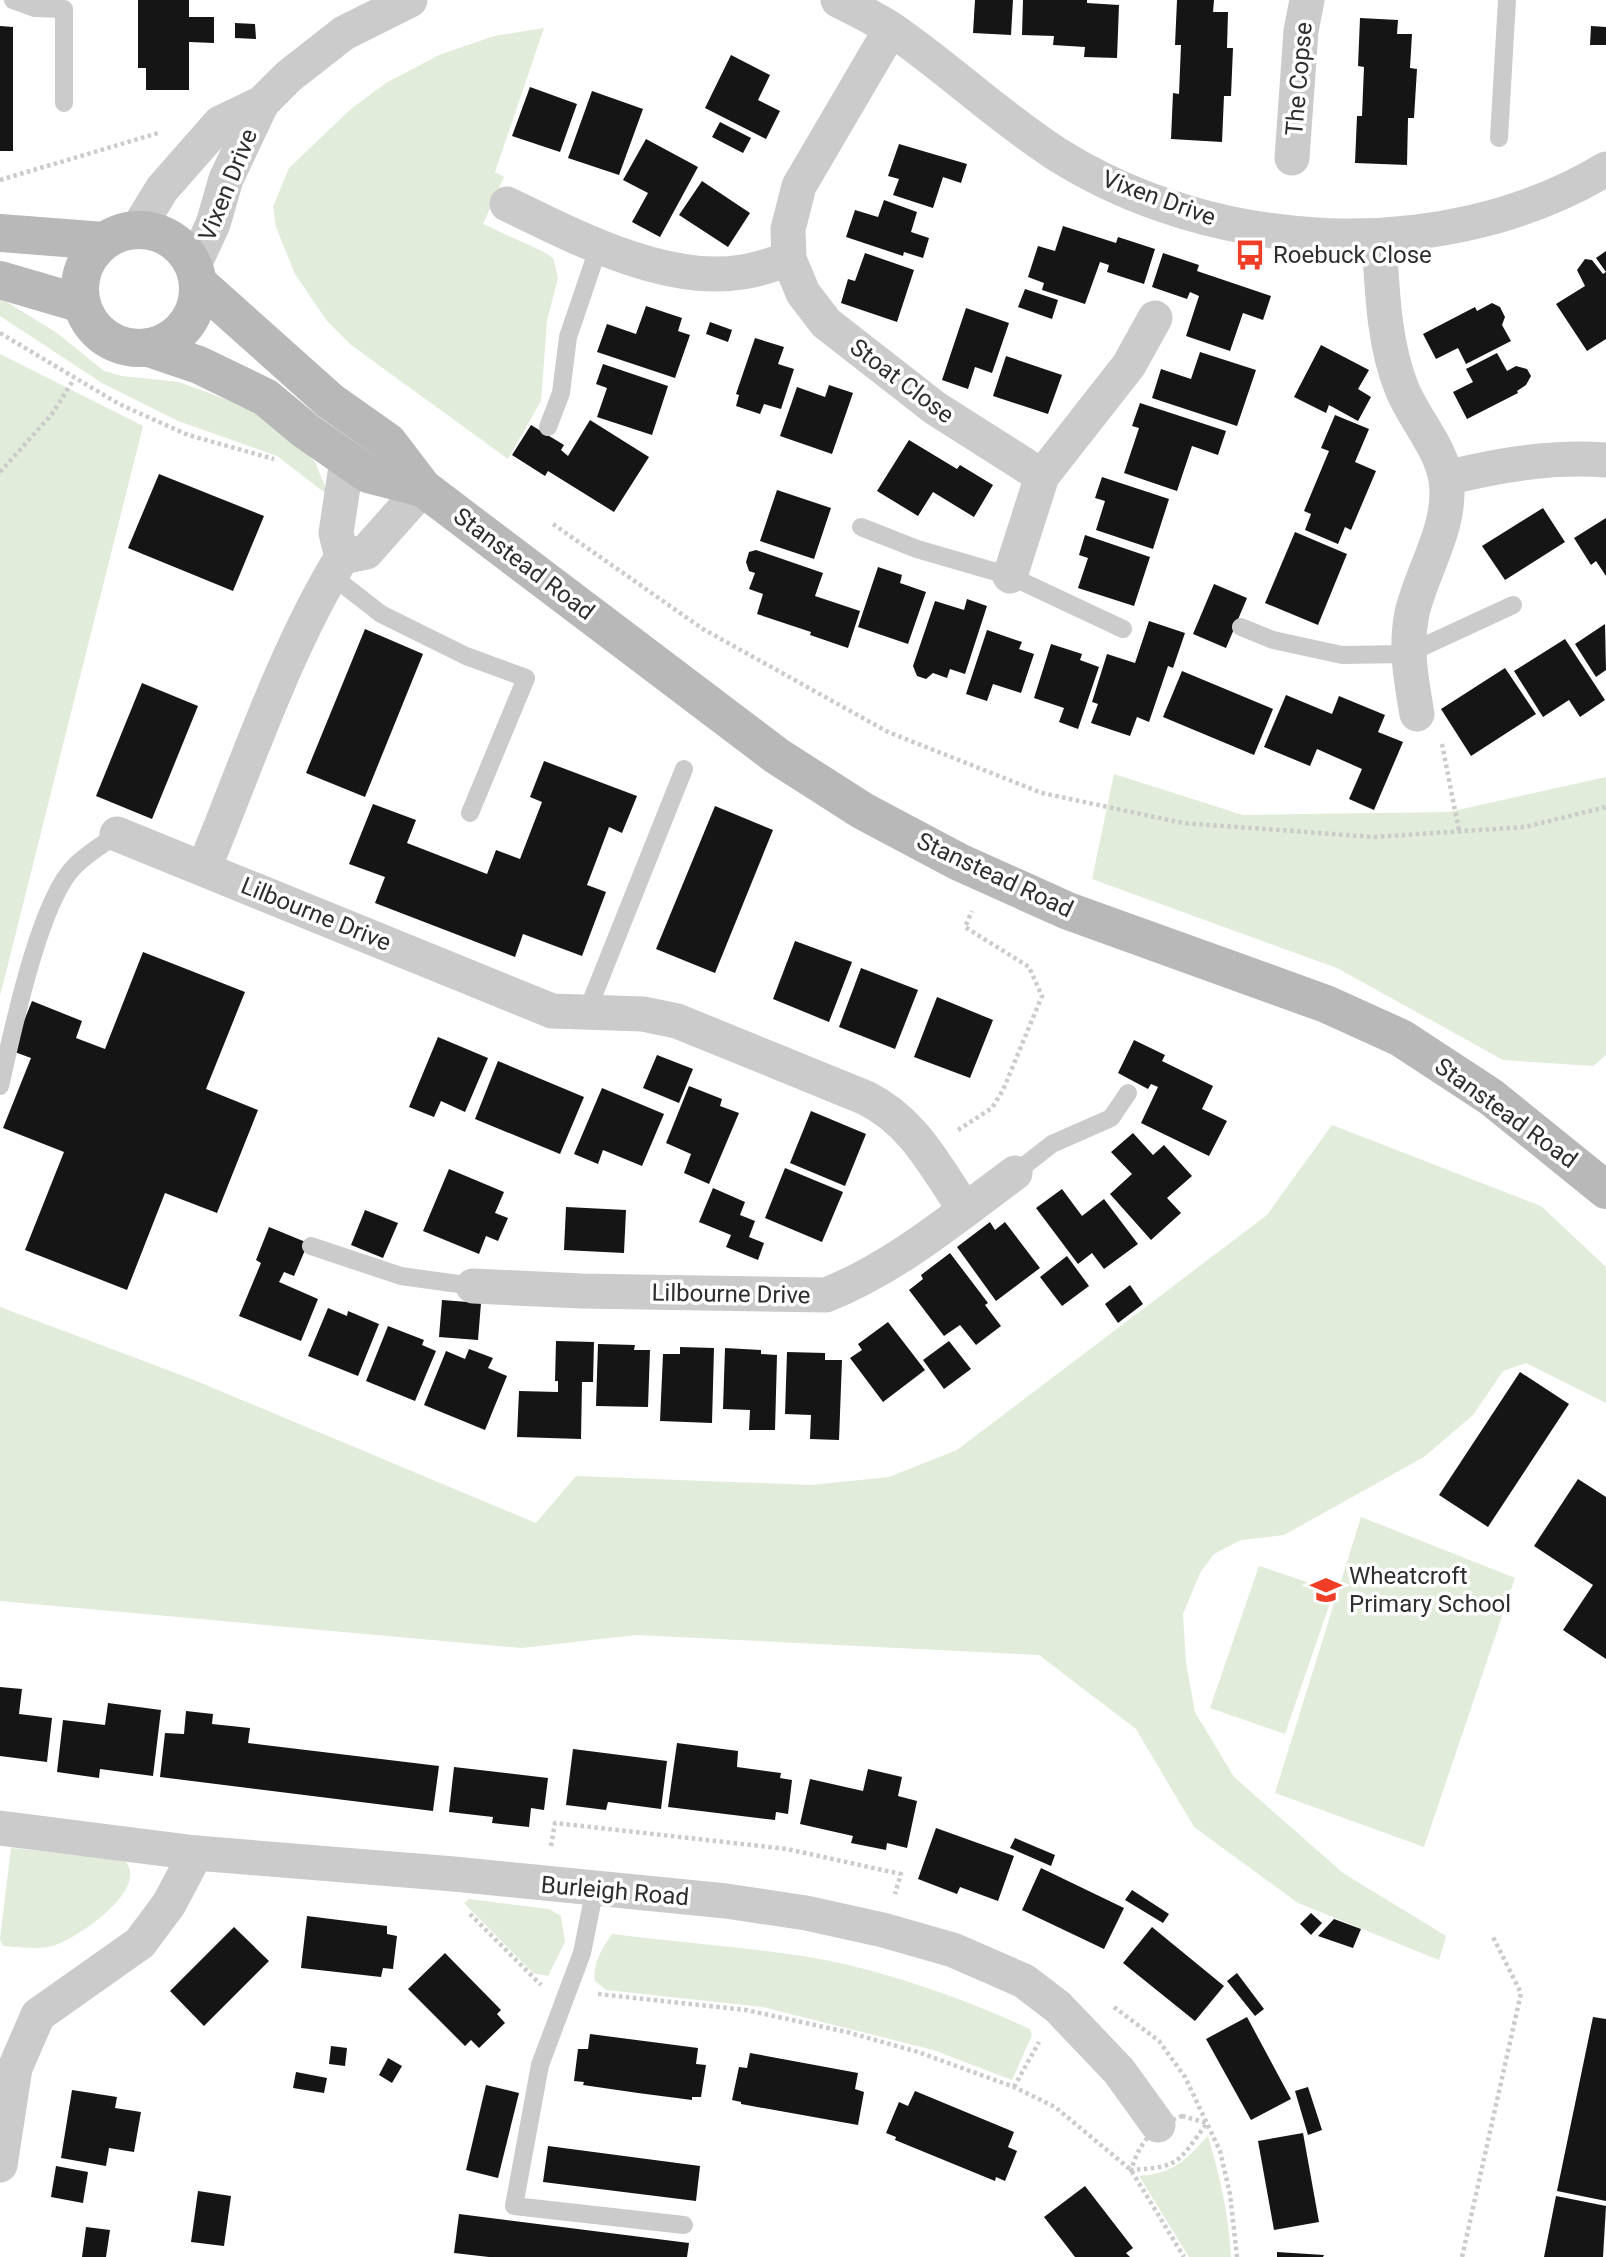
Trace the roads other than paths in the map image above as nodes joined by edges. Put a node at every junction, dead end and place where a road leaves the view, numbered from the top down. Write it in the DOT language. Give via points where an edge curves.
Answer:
graph roads {
  1 [pos="13,0"];
  2 [pos="410,0"];
  3 [pos="838,0"];
  4 [pos="1307,0"];
  5 [pos="1507,0"];
  6 [pos="891,29"];
  7 [pos="64,103"];
  8 [pos="261,103"];
  9 [pos="1499,138"];
  10 [pos="1292,158"];
  11 [pos="1606,169"];
  12 [pos="507,204"];
  13 [pos="0,233"];
  14 [pos="121,236"];
  15 [pos="1379,236"];
  16 [pos="599,246"];
  17 [pos="789,259"];
  18 [pos="195,275"];
  19 [pos="0,280"];
  20 [pos="82,304"];
  21 [pos="1155,318"];
  22 [pos="149,348"];
  23 [pos="548,427"];
  24 [pos="347,460"];
  25 [pos="1606,460"];
  26 [pos="1042,476"];
  27 [pos="1446,478"];
  28 [pos="423,488"];
  29 [pos="861,527"];
  30 [pos="337,566"];
  31 [pos="1010,576"];
  32 [pos="1513,605"];
  33 [pos="1241,627"];
  34 [pos="1122,629"];
  35 [pos="1407,653"];
  36 [pos="1417,713"];
  37 [pos="684,769"];
  38 [pos="470,813"];
  39 [pos="117,834"];
  40 [pos="204,868"];
  41 [pos="586,1014"];
  42 [pos="0,1086"];
  43 [pos="1128,1093"];
  44 [pos="1015,1173"];
  45 [pos="1606,1190"];
  46 [pos="965,1210"];
  47 [pos="311,1246"];
  48 [pos="473,1286"];
  49 [pos="0,1828"];
  50 [pos="196,1853"];
  51 [pos="595,1888"];
  52 [pos="1148,2137"];
  53 [pos="0,2165"];
  54 [pos="684,2225"];
  1 -- 7 [label="lane" via="35,8 64,9"];
  2 -- 8 [label="street, Vixen Drive" via="344,33"];
  3 -- 6 [label="street, Vixen Drive"];
  4 -- 10 [label="street, The Copse"];
  5 -- 9 [label="lane"];
  6 -- 15 [label="street, Vixen Drive" via="1056,154 1138,194 1215,221 1317,236"];
  6 -- 17 [label="street, Stoat Close" via="799,186 788,229"];
  8 -- 14 [label="street, Vixen Drive" via="220,123"];
  8 -- 18 [label="street, Vixen Drive" via="226,179"];
  11 -- 15 [label="street, Vixen Drive" via="1528,205 1457,225"];
  12 -- 16 [label="street"];
  13 -- 14 [label="main road"];
  14 -- 18 [label="main road" via="155,232 171,240"];
  14 -- 20 [label="main road" via="91,254 83,269"];
  15 -- 27 [label="street" via="1387,330 1402,389"];
  16 -- 17 [label="street" via="689,272 741,273"];
  16 -- 23 [label="lane" via="568,337 561,393"];
  17 -- 26 [label="street, Stoat Close" via="803,293 826,323 935,408"];
  18 -- 22 [label="main road" via="194,309 180,332"];
  18 -- 28 [label="main road, Stanstead Road" via="330,401 388,442"];
  19 -- 20 [label="main road"];
  20 -- 22 [label="main road" via="88,320 114,343"];
  21 -- 26 [label="street" via="1129,365"];
  22 -- 24 [label="main road, Stanstead Road" via="265,397"];
  24 -- 28 [label="main road, Stanstead Road" via="368,474"];
  24 -- 30 [label="street" via="336,533"];
  25 -- 27 [label="street" via="1504,464"];
  26 -- 31 [label="street"];
  27 -- 35 [label="street" via="1446,509 1412,613"];
  28 -- 30 [label="street" via="366,552"];
  28 -- 45 [label="main road, Stanstead Road" via="777,756 863,811 1068,911 1326,1004 1401,1038 1491,1097"];
  29 -- 31 [label="lane" via="918,550"];
  30 -- 38 [label="lane" via="381,614 466,656 526,678"];
  30 -- 40 [label="street" via="283,676"];
  31 -- 34 [label="lane"];
  32 -- 35 [label="lane"];
  33 -- 35 [label="lane" via="1273,640 1342,654"];
  35 -- 36 [label="street"];
  37 -- 41 [label="lane"];
  39 -- 40 [label="street, Lilbourne Drive"];
  39 -- 42 [label="lane" via="73,867 52,897"];
  40 -- 41 [label="street, Lilbourne Drive" via="552,1011"];
  41 -- 46 [label="street, Lilbourne Drive" via="643,1014 690,1026 887,1108 907,1125"];
  43 -- 44 [label="lane" via="1111,1118 1052,1143"];
  44 -- 46 [label="street, Lilbourne Drive"];
  46 -- 48 [label="street, Lilbourne Drive" via="858,1282 827,1295"];
  47 -- 48 [label="lane" via="401,1276"];
  49 -- 50 [label="street, Burleigh Road"];
  50 -- 51 [label="street, Burleigh Road"];
  50 -- 53 [label="street" via="169,1904 140,1943 38,2015 15,2068"];
  51 -- 52 [label="street, Burleigh Road" via="806,1913 953,1950 1024,1980 1058,2007 1119,2071"];
  51 -- 54 [label="lane" via="582,1953 540,2065 514,2206"];
}
